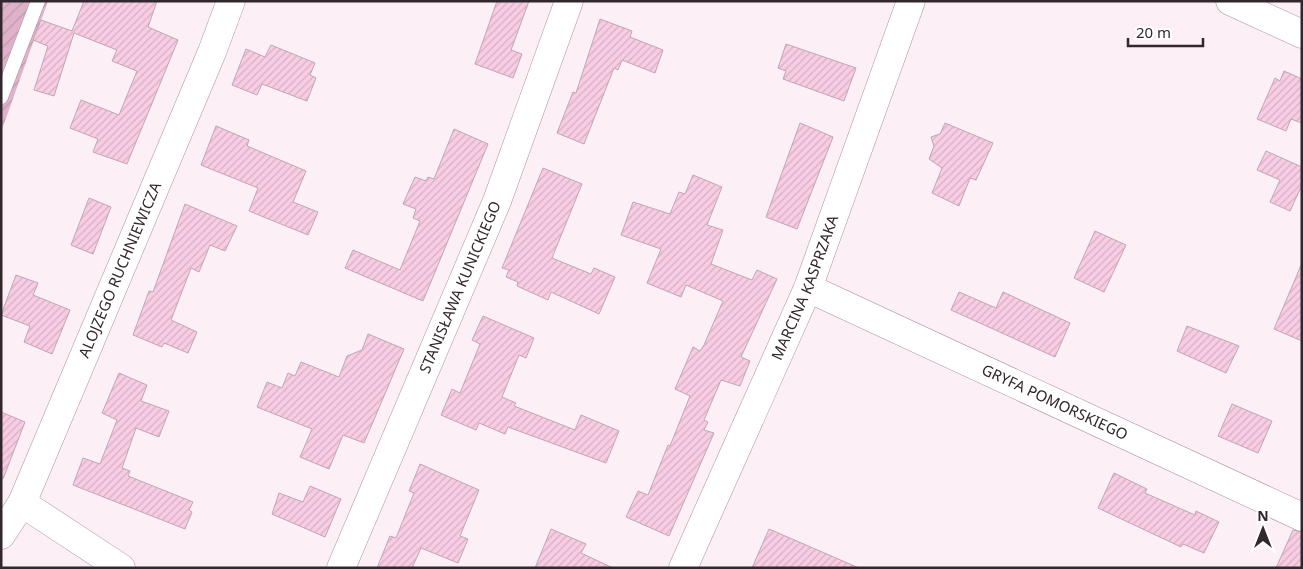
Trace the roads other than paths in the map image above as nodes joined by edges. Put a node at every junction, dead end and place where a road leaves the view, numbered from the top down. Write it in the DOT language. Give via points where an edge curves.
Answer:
graph roads {
  1 [pos="38,1"];
  2 [pos="231,1"];
  3 [pos="569,1"];
  4 [pos="911,1"];
  5 [pos="1230,1"];
  6 [pos="1302,34"];
  7 [pos="1,97"];
  8 [pos="808,288"];
  9 [pos="22,503"];
  10 [pos="1302,517"];
  11 [pos="1,535"];
  12 [pos="121,568"];
  13 [pos="341,568"];
  14 [pos="683,568"];
  1 -- 7 [label="lane"];
  2 -- 9 [label="street, ALOJZEGO RUCHNIEWICZA"];
  3 -- 13 [label="street, STANISŁAWA KUNICKIEGO" via="497,201"];
  4 -- 8 [label="street, MARCINA KASPRZAKA"];
  5 -- 6 [label="street"];
  8 -- 10 [label="street, GRYFA POMORSKIEGO"];
  8 -- 14 [label="street, MARCINA KASPRZAKA"];
  9 -- 11 [label="street, ALOJZEGO RUCHNIEWICZA"];
  9 -- 12 [label="street"];
}
